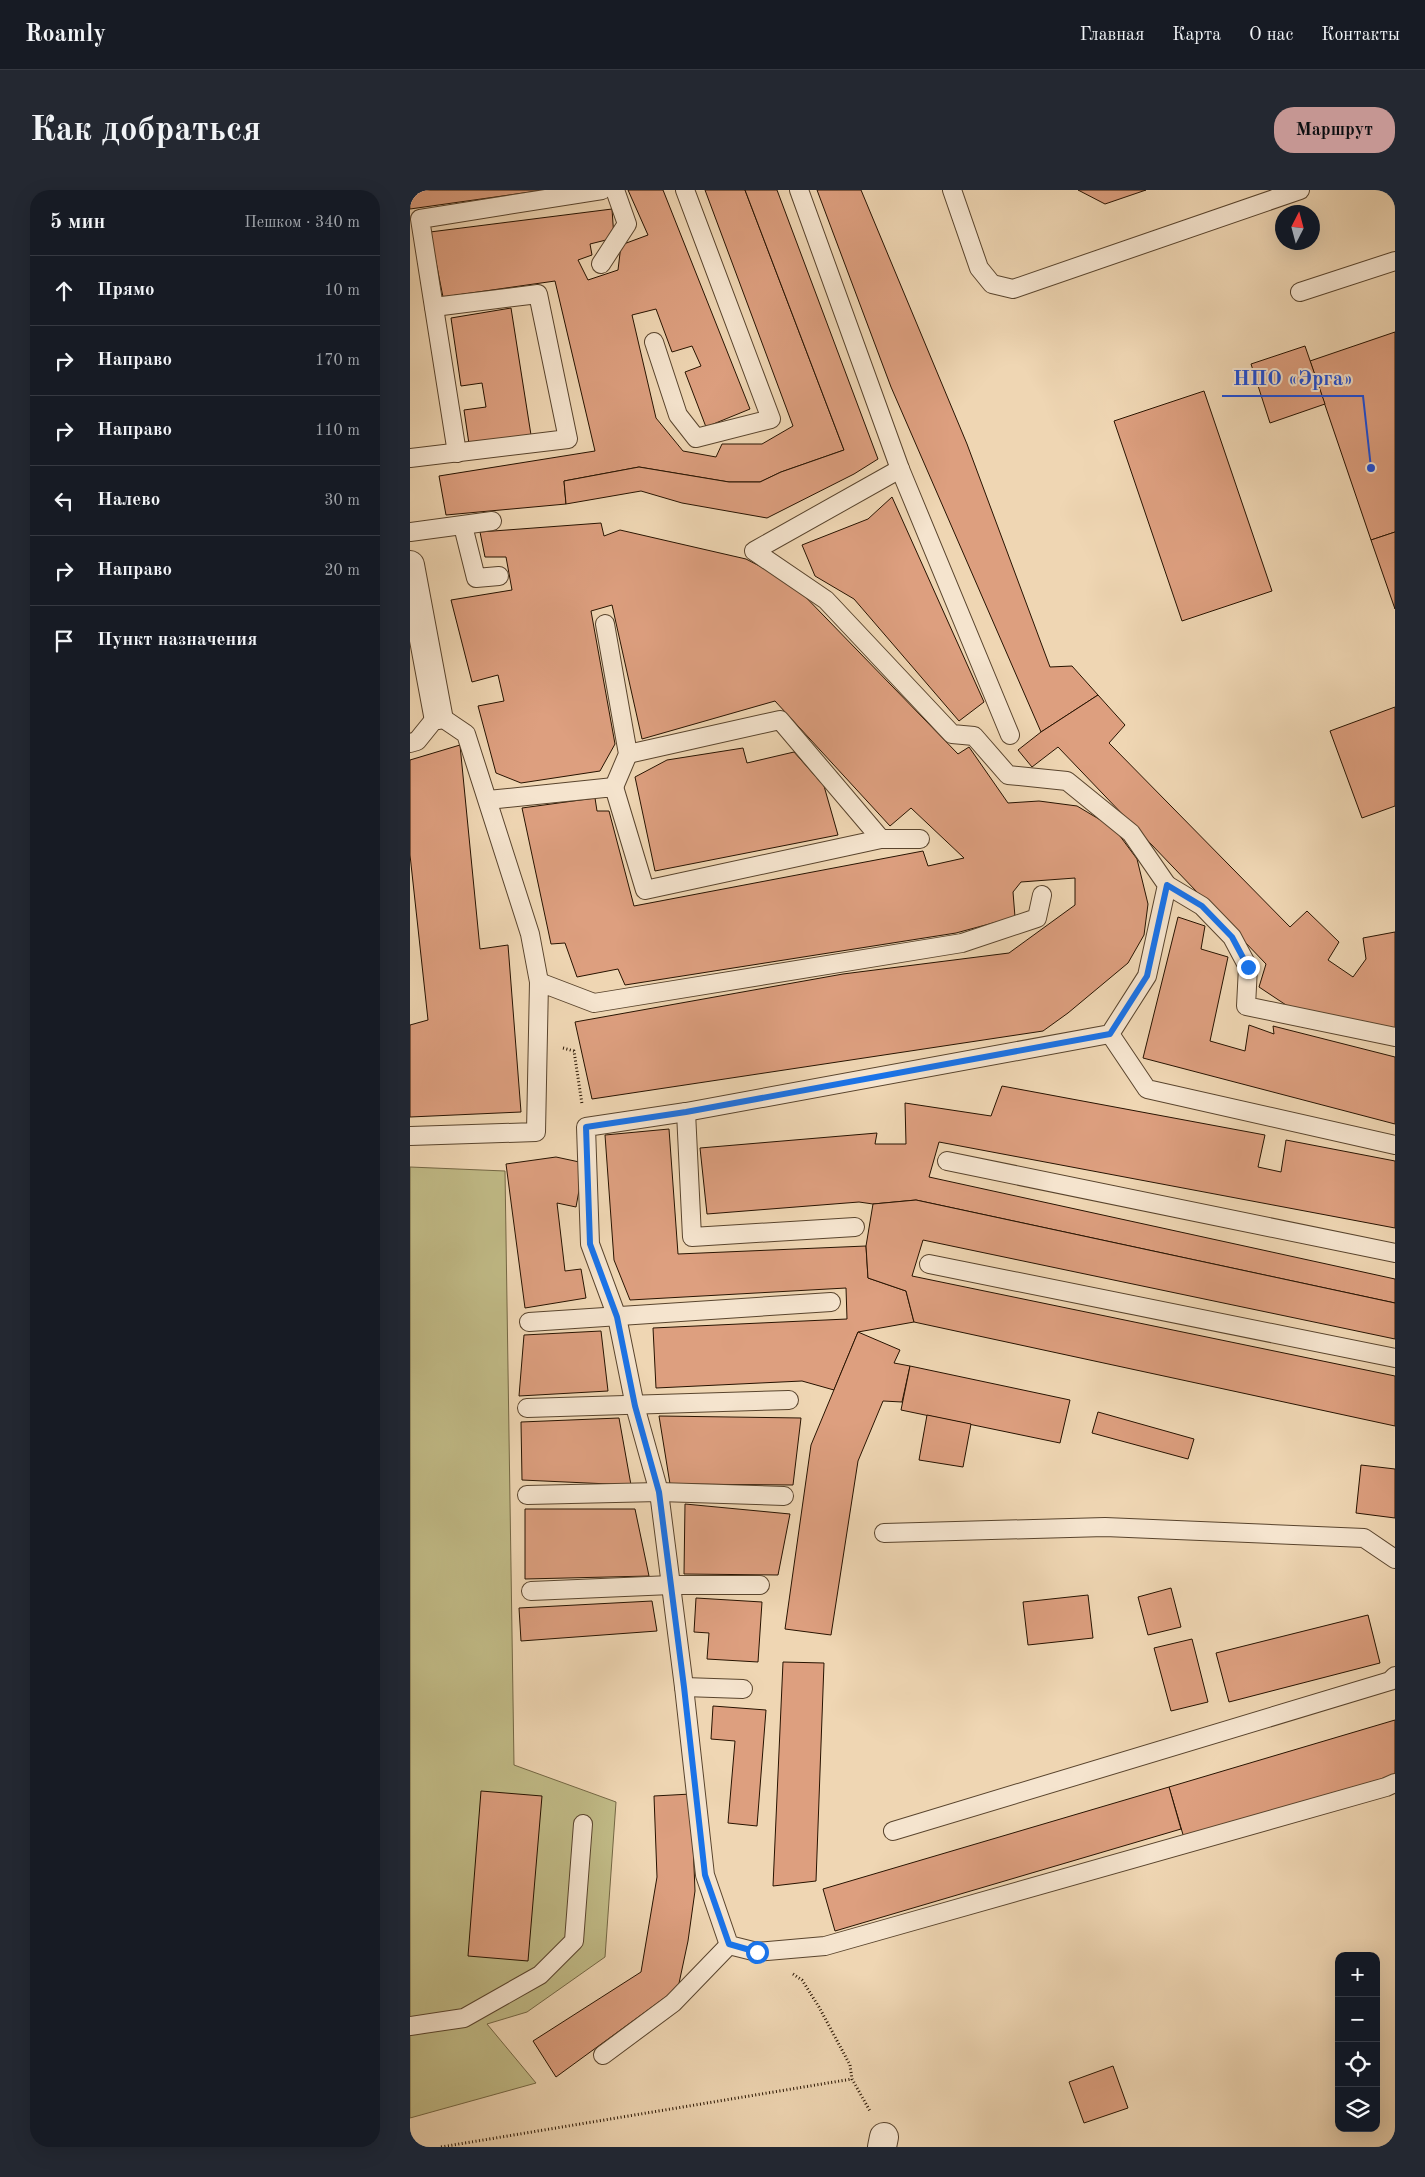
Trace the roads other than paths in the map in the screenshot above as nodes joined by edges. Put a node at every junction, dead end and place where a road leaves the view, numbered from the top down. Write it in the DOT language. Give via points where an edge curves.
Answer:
graph roads {
  1 [pos="602,190"];
  2 [pos="616,190"];
  3 [pos="685,190"];
  4 [pos="800,190"];
  5 [pos="952,190"];
  6 [pos="1300,190"];
  7 [pos="1395,262"];
  8 [pos="601,264"];
  9 [pos="1300,292"];
  10 [pos="434,307"];
  11 [pos="654,342"];
  12 [pos="458,453"];
  13 [pos="410,458"];
  14 [pos="900,469"];
  15 [pos="492,521"];
  16 [pos="463,526"];
  17 [pos="410,532"];
  18 [pos="410,565"];
  19 [pos="498,576"];
  20 [pos="605,624"];
  21 [pos="438,715"];
  22 [pos="1010,735"];
  23 [pos="410,743"];
  24 [pos="628,754"];
  25 [pos="614,786"];
  26 [pos="488,800"];
  27 [pos="881,839"];
  28 [pos="920,839"];
  29 [pos="1167,885"];
  30 [pos="1042,895"];
  31 [pos="539,982"];
  32 [pos="1110,1034"];
  33 [pos="1395,1036"];
  34 [pos="686,1112"];
  35 [pos="410,1136"];
  36 [pos="1395,1145"];
  37 [pos="948,1161"];
  38 [pos="854,1227"];
  39 [pos="1395,1253"];
  40 [pos="930,1264"];
  41 [pos="831,1302"];
  42 [pos="617,1317"];
  43 [pos="529,1322"];
  44 [pos="1395,1358"];
  45 [pos="789,1400"];
  46 [pos="635,1406"];
  47 [pos="527,1408"];
  48 [pos="659,1492"];
  49 [pos="527,1494"];
  50 [pos="784,1496"];
  51 [pos="884,1533"];
  52 [pos="1395,1559"];
  53 [pos="671,1585"];
  54 [pos="760,1586"];
  55 [pos="531,1591"];
  56 [pos="1395,1676"];
  57 [pos="684,1687"];
  58 [pos="743,1689"];
  59 [pos="1395,1783"];
  60 [pos="584,1824"];
  61 [pos="893,1831"];
  62 [pos="729,1944"];
  63 [pos="410,2026"];
  64 [pos="603,2055"];
  1 -- 10 [label="lane" via="420,220"];
  2 -- 8 [label="lane" via="627,224"];
  3 -- 11 [label="lane" via="771,419 696,438 678,415"];
  4 -- 14 [label="lane"];
  5 -- 6 [label="lane" via="979,268 992,284 1013,289"];
  7 -- 9 [label="lane"];
  10 -- 12 [label="lane"];
  10 -- 12 [label="lane" via="538,294 568,439"];
  12 -- 13 [label="lane"];
  14 -- 22 [label="lane"];
  14 -- 29 [label="lane" via="754,552 826,600 952,734 974,736 1008,775 1067,781 1131,833"];
  15 -- 16 [label="lane"];
  16 -- 17 [label="lane"];
  16 -- 19 [label="lane" via="476,578"];
  18 -- 21 [label="street"];
  20 -- 24 [label="lane"];
  21 -- 23 [label="lane" via="417,741"];
  21 -- 26 [label="lane" via="466,734"];
  24 -- 25 [label="lane"];
  24 -- 27 [label="lane" via="780,720"];
  25 -- 26 [label="lane"];
  25 -- 27 [label="lane" via="646,890"];
  26 -- 31 [label="lane" via="530,934"];
  27 -- 28 [label="lane"];
  29 -- 32 [label="lane" via="1147,976"];
  29 -- 33 [label="lane" via="1202,906 1232,937 1248,967 1246,1006"];
  30 -- 31 [label="lane" via="1037,918 962,943 594,1002"];
  31 -- 35 [label="lane" via="536,1132"];
  32 -- 34 [label="lane"];
  32 -- 36 [label="lane" via="1147,1089"];
  34 -- 38 [label="lane" via="692,1237"];
  34 -- 42 [label="lane" via="586,1127 590,1244"];
  37 -- 39 [label="lane"];
  40 -- 44 [label="lane"];
  41 -- 42 [label="lane"];
  42 -- 43 [label="lane"];
  42 -- 46 [label="lane"];
  45 -- 46 [label="lane"];
  46 -- 47 [label="lane"];
  46 -- 48 [label="lane"];
  48 -- 49 [label="lane"];
  48 -- 50 [label="lane"];
  48 -- 53 [label="lane"];
  51 -- 52 [label="lane" via="1105,1527 1364,1538"];
  53 -- 54 [label="lane"];
  53 -- 55 [label="lane"];
  53 -- 57 [label="lane"];
  56 -- 61 [label="lane" via="1390,1681"];
  57 -- 58 [label="lane"];
  57 -- 62 [label="lane" via="705,1875"];
  59 -- 62 [label="lane" via="825,1946 757,1952"];
  60 -- 63 [label="lane" via="574,1941 540,1974 464,2018"];
  62 -- 64 [label="lane" via="673,2003"];
}
